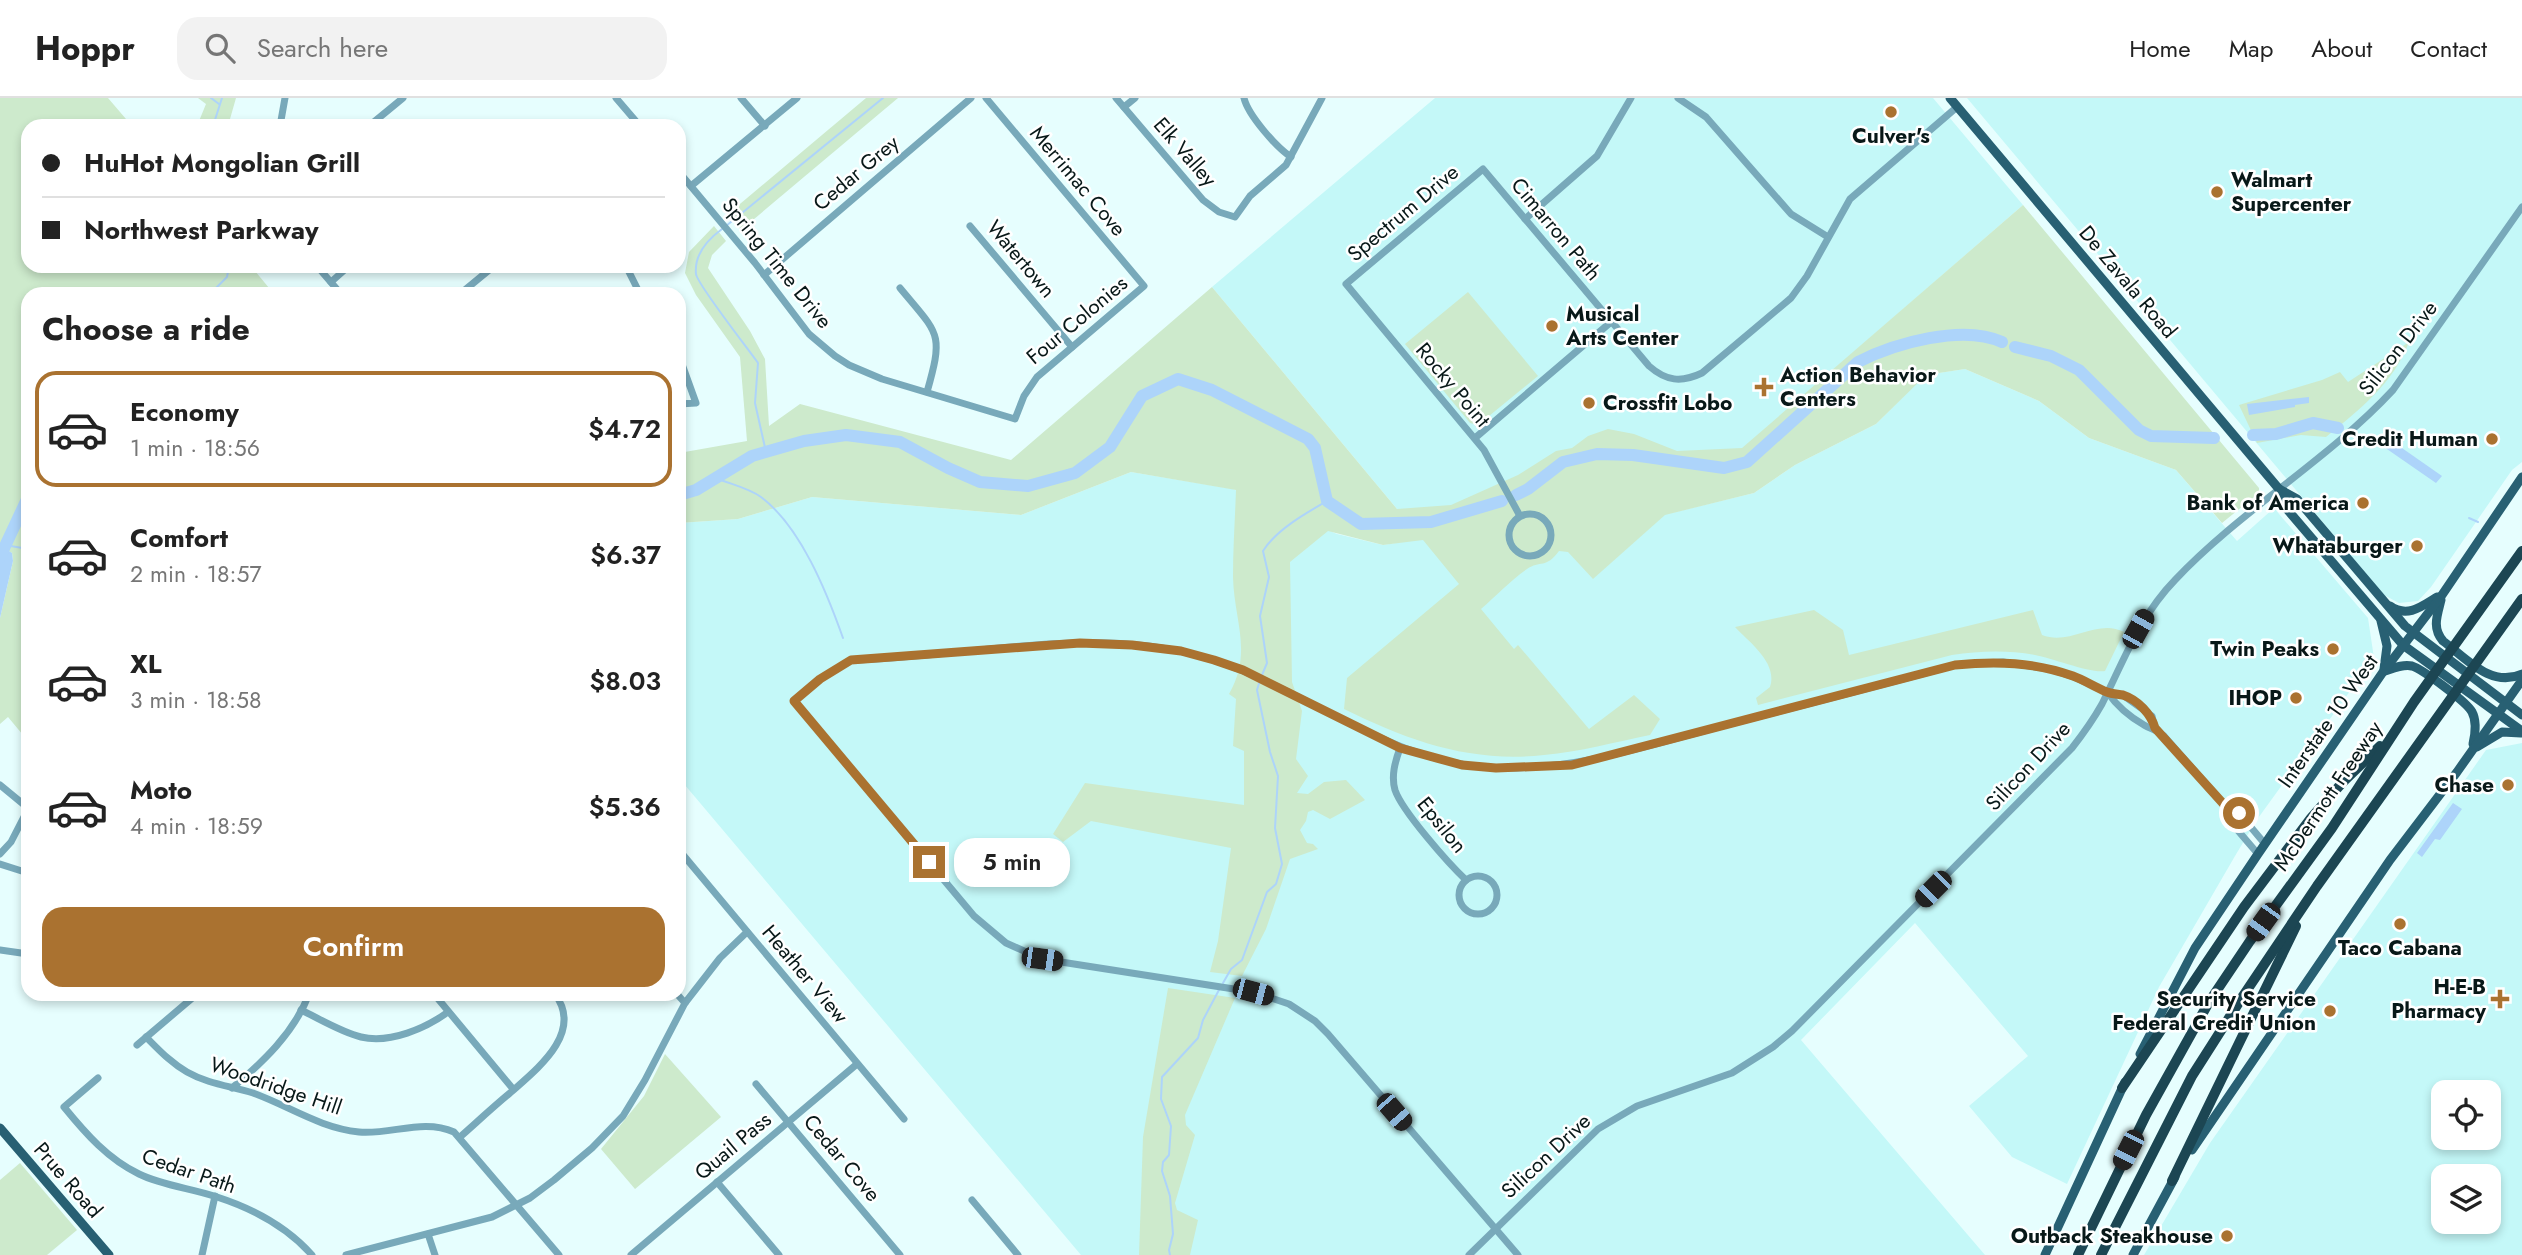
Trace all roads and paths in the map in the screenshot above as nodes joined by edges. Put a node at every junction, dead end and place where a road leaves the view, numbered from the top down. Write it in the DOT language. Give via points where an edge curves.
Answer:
graph roads {
  1 [pos="285,98"];
  2 [pos="403,98"];
  3 [pos="616,98"];
  4 [pos="741,98"];
  5 [pos="797,98"];
  6 [pos="971,98"];
  7 [pos="986,98"];
  8 [pos="1116,98"];
  9 [pos="1135,98"];
  10 [pos="1244,98"];
  11 [pos="1322,98"];
  12 [pos="1631,98"];
  13 [pos="1678,98"];
  14 [pos="1950,98"];
  15 [pos="1124,107"];
  16 [pos="1957,107"];
  17 [pos="281,119"];
  18 [pos="378,119"];
  19 [pos="634,119"];
  20 [pos="765,126"];
  21 [pos="1291,156"];
  22 [pos="1483,169"];
  23 [pos="686,180"];
  24 [pos="691,186"];
  25 [pos="2522,207"];
  26 [pos="1525,219"];
  27 [pos="970,226"];
  28 [pos="1828,237"];
  29 [pos="323,273"];
  30 [pos="341,273"];
  31 [pos="486,273"];
  32 [pos="764,275"];
  33 [pos="331,282"];
  34 [pos="1346,284"];
  35 [pos="1144,286"];
  36 [pos="335,287"];
  37 [pos="468,287"];
  38 [pos="900,288"];
  39 [pos="1611,322"];
  40 [pos="1072,347"];
  41 [pos="686,375"];
  42 [pos="926,392"];
  43 [pos="686,404"];
  44 [pos="1015,419"];
  45 [pos="1475,438"];
  46 [pos="2522,477"];
  47 [pos="2279,489"];
  48 [pos="1520,516"];
  49 [pos="2522,551"];
  50 [pos="2442,595"];
  51 [pos="2379,598"];
  52 [pos="2522,599"];
  53 [pos="2381,619"];
  54 [pos="2413,633"];
  55 [pos="2403,645"];
  56 [pos="2383,672"];
  57 [pos="2522,674"];
  58 [pos="2522,680"];
  59 [pos="2107,692"];
  60 [pos="2506,703"];
  61 [pos="2497,714"];
  62 [pos="2522,715"];
  63 [pos="2155,728"];
  64 [pos="2394,732"];
  65 [pos="2522,732"];
  66 [pos="1400,748"];
  67 [pos="2472,750"];
  68 [pos="0,785"];
  69 [pos="21,803"];
  70 [pos="2228,809"];
  71 [pos="21,823"];
  72 [pos="2265,844"];
  73 [pos="0,854"];
  74 [pos="2258,854"];
  75 [pos="686,858"];
  76 [pos="0,864"];
  77 [pos="21,871"];
  78 [pos="1466,880"];
  79 [pos="2317,886"];
  80 [pos="747,932"];
  81 [pos="0,950"];
  82 [pos="21,953"];
  83 [pos="189,1001"];
  84 [pos="306,1001"];
  85 [pos="440,1001"];
  86 [pos="558,1001"];
  87 [pos="685,1003"];
  88 [pos="301,1010"];
  89 [pos="449,1012"];
  90 [pos="146,1037"];
  91 [pos="137,1045"];
  92 [pos="857,1063"];
  93 [pos="98,1078"];
  94 [pos="756,1084"];
  95 [pos="232,1088"];
  96 [pos="2122,1088"];
  97 [pos="513,1090"];
  98 [pos="904,1119"];
  99 [pos="788,1122"];
  100 [pos="0,1128"];
  101 [pos="460,1137"];
  102 [pos="2172,1181"];
  103 [pos="717,1182"];
  104 [pos="215,1196"];
  105 [pos="972,1200"];
  106 [pos="517,1205"];
  107 [pos="1495,1229"];
  108 [pos="428,1234"];
  109 [pos="109,1255"];
  110 [pos="202,1255"];
  111 [pos="312,1255"];
  112 [pos="346,1255"];
  113 [pos="435,1255"];
  114 [pos="559,1255"];
  115 [pos="631,1255"];
  116 [pos="779,1255"];
  117 [pos="900,1255"];
  118 [pos="1018,1255"];
  119 [pos="1469,1255"];
  120 [pos="1518,1255"];
  121 [pos="2045,1255"];
  122 [pos="2078,1255"];
  123 [pos="2101,1255"];
  124 [pos="2133,1255"];
  1 -- 17 [label="street"];
  2 -- 18 [label="street"];
  3 -- 19 [label="street"];
  4 -- 20 [label="street"];
  5 -- 20 [label="street"];
  6 -- 32 [label="street, Cedar Grey"];
  7 -- 35 [label="street, Merrimac Cove"];
  8 -- 15 [label="street, Elk Valley"];
  9 -- 15 [label="street"];
  10 -- 21 [label="street" via="1247,108"];
  11 -- 21 [label="street"];
  12 -- 26 [label="street" via="1597,156"];
  13 -- 28 [label="street" via="1706,117 1791,214"];
  14 -- 16 [label="main road, De Zavala Road"];
  15 -- 21 [label="street, Elk Valley" via="1203,200 1235,217"];
  16 -- 28 [label="street, Cimarron Path" via="1860,190"];
  16 -- 47 [label="main road, De Zavala Road"];
  20 -- 24 [label="street"];
  22 -- 26 [label="street, Cimarron Path"];
  22 -- 34 [label="street, Spectrum Drive"];
  23 -- 24 [label="street, Spring Time Drive"];
  24 -- 32 [label="street, Spring Time Drive"];
  25 -- 47 [label="street, Silicon Drive" via="2393,390"];
  26 -- 39 [label="street, Cimarron Path"];
  27 -- 40 [label="street, Watertown"];
  28 -- 39 [label="street, Cimarron Path" via="1791,298 1702,373 1690,378 1669,379 1658,374"];
  29 -- 33 [label="street"];
  30 -- 33 [label="street"];
  31 -- 37 [label="street"];
  32 -- 42 [label="street, Spring Time Drive" via="809,334 835,356 865,373"];
  33 -- 36 [label="street"];
  34 -- 45 [label="street, Rocky Point"];
  35 -- 40 [label="street, Four Colonies"];
  38 -- 42 [label="street" via="929,322 937,340"];
  39 -- 45 [label="street"];
  40 -- 44 [label="street, Four Colonies" via="1032,383"];
  41 -- 43 [label="street" via="696,403"];
  42 -- 44 [label="street, Spring Time Drive"];
  45 -- 48 [label="street, Rocky Point"];
  46 -- 50 [label="main road, Interstate 10 West"];
  47 -- 51 [label="main road, De Zavala Road" via="2297,499"];
  47 -- 53 [label="main road, De Zavala Road" via="2286,508"];
  47 -- 59 [label="street, Silicon Drive" via="2164,592 2145,616"];
  48 -- 48 [label="street" via="1510,529 1511,546 1524,556 1541,554 1551,542 1549,525 1536,515"];
  49 -- 64 [label="highway, McDermott Freeway"];
  50 -- 51 [label="main road" via="2407,612"];
  50 -- 54 [label="main road, Interstate 10 West"];
  50 -- 57 [label="main road" via="2435,624 2443,641 2489,676 2505,680"];
  51 -- 54 [label="main road, De Zavala Road"];
  52 -- 79 [label="highway, McDermott Freeway"];
  53 -- 55 [label="main road, De Zavala Road"];
  53 -- 56 [label="main road" via="2387,646"];
  54 -- 55 [label="main road, Interstate 10 West"];
  54 -- 60 [label="main road, De Zavala Road"];
  55 -- 56 [label="main road, Interstate 10 West"];
  55 -- 61 [label="main road, De Zavala Road"];
  56 -- 67 [label="main road" via="2414,667 2465,704 2475,722"];
  56 -- 72 [label="main road, Interstate 10 West"];
  58 -- 60 [label="main road"];
  59 -- 63 [label="street" via="2116,705"];
  59 -- 63 [label="street" via="2138,705 2152,716"];
  59 -- 66 [label="street" via="2049,668 1979,662 1569,765 1462,765"];
  59 -- 107 [label="street, Silicon Drive" via="2087,727 2054,768 1782,1039 1732,1073 1637,1106 1598,1129"];
  60 -- 61 [label="main road"];
  60 -- 62 [label="main road, De Zavala Road"];
  61 -- 65 [label="main road, De Zavala Road"];
  61 -- 67 [label="main road"];
  63 -- 70 [label="street"];
  64 -- 96 [label="highway" via="2311,818 2244,907"];
  64 -- 122 [label="highway, McDermott Freeway" via="2209,1002 2146,1115"];
  65 -- 67 [label="main road" via="2502,732"];
  66 -- 78 [label="street, Epsilon" via="1393,781 1399,800"];
  66 -- 107 [label="street" via="1243,670 1181,651 1111,643 851,660 794,701 974,916 1006,943 1042,959 1236,989 1289,1004 1315,1021"];
  67 -- 102 [label="main road" via="2390,860"];
  68 -- 69 [label="street"];
  70 -- 72 [label="street" via="2239,813"];
  70 -- 74 [label="street" via="2228,819"];
  71 -- 73 [label="street"];
  72 -- 74 [label="main road, Interstate 10 West"];
  74 -- 96 [label="main road, Interstate 10 West" via="2196,948"];
  75 -- 80 [label="street, Heather View"];
  76 -- 77 [label="street"];
  78 -- 78 [label="street, Epsilon" via="1459,893 1463,908 1476,915 1491,911 1498,898 1493,883 1480,876"];
  79 -- 102 [label="highway"];
  79 -- 123 [label="highway, McDermott Freeway" via="2192,1076"];
  80 -- 87 [label="street"];
  80 -- 92 [label="street, Heather View"];
  81 -- 82 [label="street"];
  83 -- 90 [label="street"];
  84 -- 88 [label="street"];
  85 -- 89 [label="street"];
  86 -- 97 [label="street" via="564,1012 561,1037 539,1067"];
  87 -- 106 [label="street" via="623,1116 582,1156"];
  88 -- 89 [label="street" via="360,1037 373,1038 420,1028"];
  88 -- 95 [label="street" via="266,1058"];
  89 -- 97 [label="street"];
  90 -- 91 [label="street"];
  90 -- 95 [label="street, Woodridge Hill" via="183,1070"];
  92 -- 98 [label="street, Heather View"];
  92 -- 99 [label="street, Quail Pass"];
  93 -- 104 [label="street, Cedar Path" via="64,1107 97,1146 125,1167 157,1182"];
  94 -- 99 [label="street, Cedar Cove"];
  95 -- 101 [label="street, Woodridge Hill" via="338,1128 376,1132 430,1125 442,1126"];
  96 -- 121 [label="main road, Interstate 10 West"];
  97 -- 101 [label="street"];
  99 -- 103 [label="street, Quail Pass"];
  99 -- 117 [label="street, Cedar Cove"];
  100 -- 109 [label="main road, Prue Road"];
  101 -- 106 [label="street, Woodridge Hill"];
  102 -- 124 [label="main road"];
  103 -- 115 [label="street, Quail Pass"];
  103 -- 116 [label="street"];
  104 -- 110 [label="street"];
  104 -- 111 [label="street, Cedar Path" via="278,1225"];
  105 -- 118 [label="street"];
  106 -- 108 [label="street" via="470,1224"];
  106 -- 114 [label="street, Woodridge Hill"];
  107 -- 119 [label="street, Silicon Drive"];
  107 -- 120 [label="street"];
  108 -- 112 [label="street"];
  108 -- 113 [label="street"];
}
